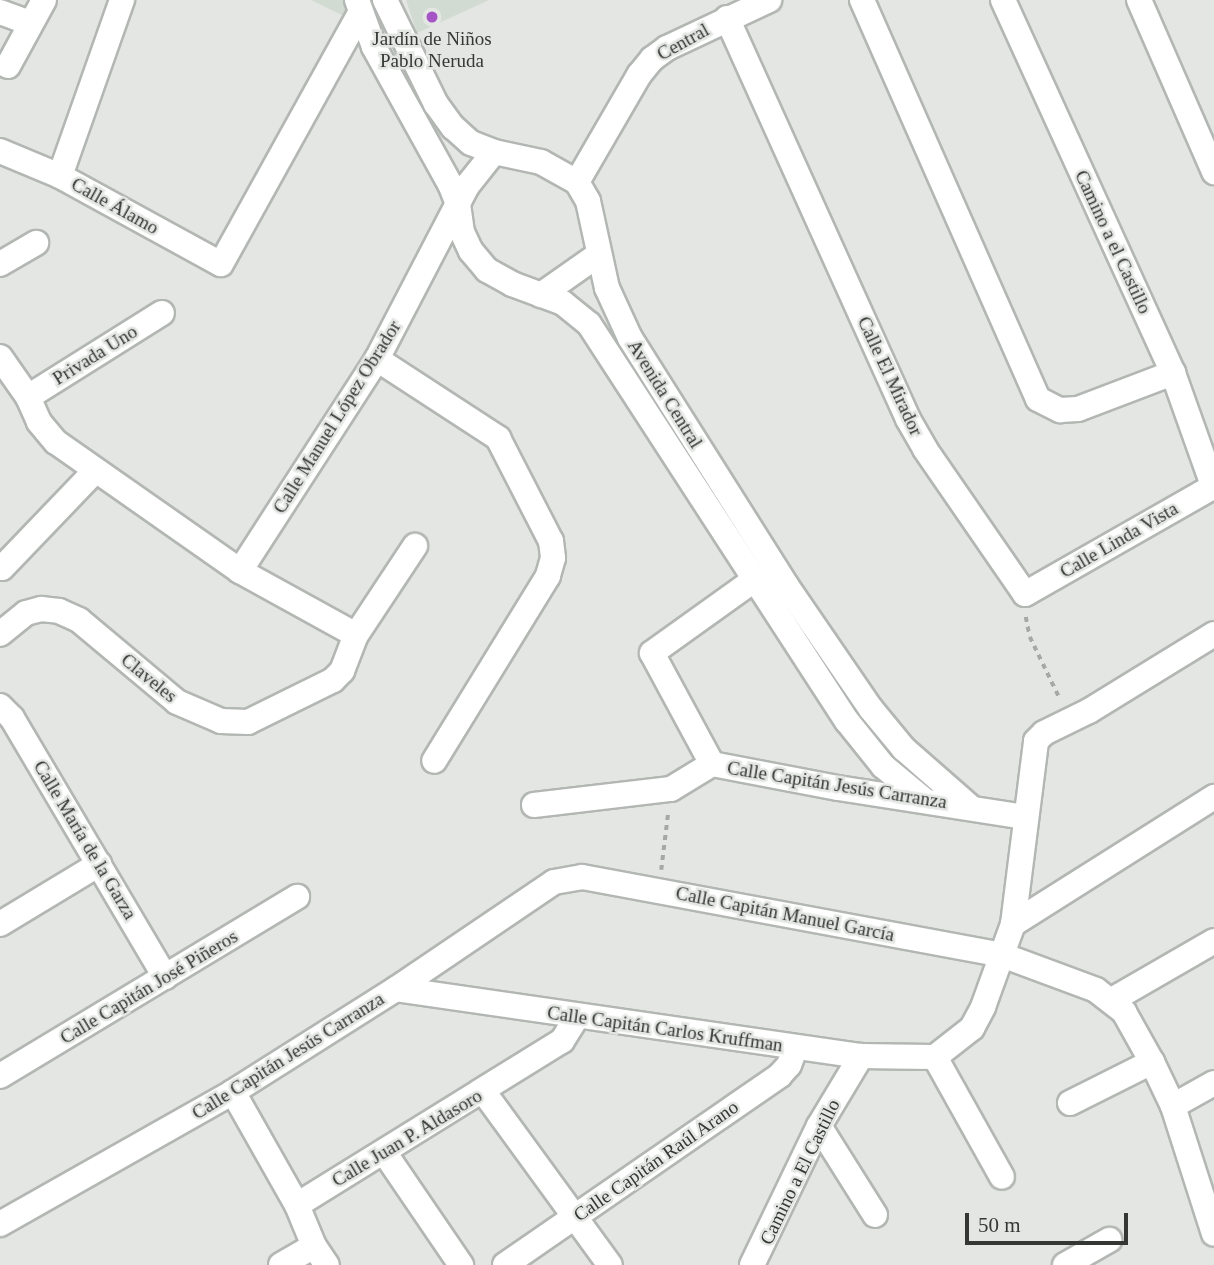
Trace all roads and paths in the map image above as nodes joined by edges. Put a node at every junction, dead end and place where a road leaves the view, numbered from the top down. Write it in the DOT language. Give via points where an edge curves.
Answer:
graph roads {
  1 [pos="44,0"];
  2 [pos="385,0"];
  3 [pos="769,0"];
  4 [pos="862,0"];
  5 [pos="1003,0"];
  6 [pos="1139,0"];
  7 [pos="123,1"];
  8 [pos="359,7"];
  9 [pos="0,12"];
  10 [pos="727,18"];
  11 [pos="30,23"];
  12 [pos="8,66"];
  13 [pos="0,151"];
  14 [pos="494,152"];
  15 [pos="1214,172"];
  16 [pos="61,176"];
  17 [pos="576,182"];
  18 [pos="458,204"];
  19 [pos="36,243"];
  20 [pos="598,255"];
  21 [pos="0,264"];
  22 [pos="541,295"];
  23 [pos="162,313"];
  24 [pos="0,357"];
  25 [pos="377,359"];
  26 [pos="1173,373"];
  27 [pos="28,397"];
  28 [pos="95,471"];
  29 [pos="1214,487"];
  30 [pos="415,546"];
  31 [pos="0,567"];
  32 [pos="240,571"];
  33 [pos="754,580"];
  34 [pos="1025,594"];
  35 [pos="0,634"];
  36 [pos="1214,634"];
  37 [pos="356,635"];
  38 [pos="0,706"];
  39 [pos="1070,720"];
  40 [pos="434,761"];
  41 [pos="712,764"];
  42 [pos="671,789"];
  43 [pos="1214,797"];
  44 [pos="924,800"];
  45 [pos="534,805"];
  46 [pos="969,806"];
  47 [pos="1026,817"];
  48 [pos="99,864"];
  49 [pos="568,877"];
  50 [pos="658,889"];
  51 [pos="297,897"];
  52 [pos="0,924"];
  53 [pos="1013,925"];
  54 [pos="1214,941"];
  55 [pos="1002,955"];
  56 [pos="165,977"];
  57 [pos="396,989"];
  58 [pos="1112,1000"];
  59 [pos="577,1017"];
  60 [pos="796,1046"];
  61 [pos="861,1056"];
  62 [pos="935,1057"];
  63 [pos="1152,1062"];
  64 [pos="0,1076"];
  65 [pos="1214,1083"];
  66 [pos="483,1091"];
  67 [pos="233,1092"];
  68 [pos="1070,1103"];
  69 [pos="1173,1106"];
  70 [pos="819,1126"];
  71 [pos="384,1152"];
  72 [pos="1002,1177"];
  73 [pos="297,1205"];
  74 [pos="875,1215"];
  75 [pos="576,1218"];
  76 [pos="0,1224"];
  77 [pos="1214,1234"];
  78 [pos="1110,1240"];
  79 [pos="320,1256"];
  80 [pos="760,1261"];
  81 [pos="281,1265"];
  82 [pos="461,1265"];
  83 [pos="505,1265"];
  84 [pos="610,1265"];
  85 [pos="1065,1265"];
  1 -- 11 [label="street"];
  2 -- 14 [label="street" via="436,104 471,142"];
  3 -- 10 [label="street, Central"];
  4 -- 26 [label="street" via="1038,399 1060,410 1078,409"];
  5 -- 26 [label="street, Camino a el Castillo"];
  6 -- 15 [label="street"];
  7 -- 16 [label="street, Calle Álamo"];
  8 -- 16 [label="street, Calle Álamo" via="221,264"];
  8 -- 18 [label="street, Avenida Central" via="374,47"];
  9 -- 11 [label="street"];
  10 -- 17 [label="street, Central" via="652,60"];
  10 -- 34 [label="street, Calle El Mirador" via="908,418"];
  11 -- 12 [label="street"];
  13 -- 16 [label="street"];
  14 -- 17 [label="street" via="541,162"];
  14 -- 18 [label="street, Calle Manuel López Obrador"];
  17 -- 20 [label="street, Avenida Central" via="587,201"];
  18 -- 22 [label="street, Avenida Central" via="462,232 487,270"];
  18 -- 25 [label="street, Calle Manuel López Obrador"];
  19 -- 21 [label="street"];
  20 -- 22 [label="street"];
  20 -- 46 [label="street, Avenida Central" via="629,338 786,585 888,730"];
  22 -- 33 [label="street, Avenida Central" via="563,303 589,324"];
  23 -- 27 [label="street, Privada Uno"];
  24 -- 27 [label="street"];
  25 -- 32 [label="street, Calle Manuel López Obrador"];
  25 -- 40 [label="street" via="498,438 551,541 548,576"];
  26 -- 29 [label="street, Camino a el Castillo"];
  27 -- 28 [label="street" via="39,422 56,442"];
  28 -- 31 [label="street"];
  28 -- 32 [label="street"];
  29 -- 34 [label="street, Calle Linda Vista"];
  30 -- 37 [label="street, Claveles"];
  32 -- 37 [label="street"];
  33 -- 41 [label="street" via="652,653"];
  33 -- 44 [label="street, Avenida Central" via="864,745"];
  34 -- 39 [label="path" via="1030,637"];
  35 -- 37 [label="street, Claveles" via="15,619 41,609 59,611 79,620 177,702 237,724 334,680"];
  36 -- 39 [label="street"];
  38 -- 48 [label="street, Calle María de la Garza" via="12,718"];
  39 -- 47 [label="street" via="1036,741"];
  41 -- 42 [label="street, Calle Capitán Jesús Carranza"];
  41 -- 44 [label="street, Calle Capitán Jesús Carranza" via="838,789"];
  42 -- 45 [label="street"];
  42 -- 50 [label="path"];
  43 -- 53 [label="street"];
  44 -- 46 [label="street, Calle Capitán Jesús Carranza"];
  46 -- 47 [label="street, Calle Capitán Jesús Carranza"];
  47 -- 53 [label="street"];
  48 -- 52 [label="street"];
  48 -- 56 [label="street, Calle María de la Garza"];
  49 -- 50 [label="street, Calle Capitán Manuel García"];
  49 -- 57 [label="street, Calle Capitán Jesús Carranza"];
  50 -- 55 [label="street, Calle Capitán Manuel García"];
  51 -- 56 [label="street, Calle Capitán José Piñeros"];
  53 -- 55 [label="street"];
  54 -- 58 [label="street"];
  55 -- 58 [label="street, Calle Capitán Manuel García"];
  55 -- 62 [label="street" via="972,1028"];
  56 -- 64 [label="street, Calle Capitán José Piñeros"];
  57 -- 59 [label="street, Calle Capitán Carlos Kruffman"];
  57 -- 67 [label="street, Calle Capitán Jesús Carranza"];
  58 -- 63 [label="street" via="1134,1027"];
  59 -- 60 [label="street, Calle Capitán Carlos Kruffman"];
  59 -- 66 [label="street, Calle Juan P. Aldasoro" via="562,1041"];
  60 -- 61 [label="street, Calle Capitán Carlos Kruffman"];
  60 -- 75 [label="street, Calle Capitán Raúl Arano" via="780,1075"];
  61 -- 62 [label="street, Calle Capitán Carlos Kruffman"];
  61 -- 70 [label="street, Camino a El Castillo"];
  62 -- 72 [label="street"];
  63 -- 68 [label="street"];
  63 -- 69 [label="street"];
  65 -- 69 [label="street"];
  66 -- 71 [label="street, Calle Juan P. Aldasoro"];
  66 -- 75 [label="street"];
  67 -- 73 [label="street"];
  67 -- 76 [label="street, Calle Capitán Jesús Carranza"];
  69 -- 77 [label="street"];
  70 -- 74 [label="street"];
  70 -- 80 [label="street, Camino a El Castillo"];
  71 -- 73 [label="street, Calle Juan P. Aldasoro"];
  71 -- 82 [label="street"];
  73 -- 79 [label="street"];
  75 -- 83 [label="street, Calle Capitán Raúl Arano"];
  75 -- 84 [label="street"];
  78 -- 85 [label="street"];
  79 -- 81 [label="street"];
}
